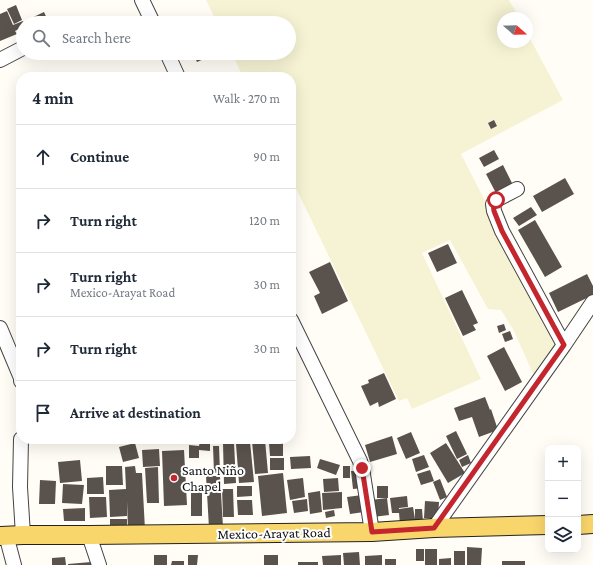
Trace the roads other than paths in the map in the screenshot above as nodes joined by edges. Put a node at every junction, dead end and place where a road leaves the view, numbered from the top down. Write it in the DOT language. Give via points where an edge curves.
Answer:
graph roads {
  1 [pos="142,0"];
  2 [pos="150,16"];
  3 [pos="16,52"];
  4 [pos="0,60"];
  5 [pos="170,60"];
  6 [pos="176,72"];
  7 [pos="517,189"];
  8 [pos="592,305"];
  9 [pos="0,328"];
  10 [pos="296,330"];
  11 [pos="564,345"];
  12 [pos="16,366"];
  13 [pos="21,444"];
  14 [pos="593,524"];
  15 [pos="545,525"];
  16 [pos="581,525"];
  17 [pos="434,528"];
  18 [pos="372,532"];
  19 [pos="10,535"];
  20 [pos="89,535"];
  21 [pos="14,565"];
  22 [pos="99,565"];
  1 -- 2 [label="street"];
  3 -- 4 [label="street"];
  5 -- 6 [label="street"];
  7 -- 11 [label="street" via="496,200 493,204 494,211 502,231"];
  8 -- 11 [label="street"];
  9 -- 12 [label="street"];
  10 -- 18 [label="street" via="360,461"];
  11 -- 17 [label="street"];
  13 -- 19 [label="street" via="20,487"];
  14 -- 16 [label="main road"];
  15 -- 17 [label="main road, Mexico-Arayat Road"];
  17 -- 18 [label="main road, Mexico-Arayat Road"];
  18 -- 20 [label="main road, Mexico-Arayat Road"];
  19 -- 20 [label="main road, Mexico-Arayat Road"];
  19 -- 21 [label="street"];
  20 -- 22 [label="street"];
}
